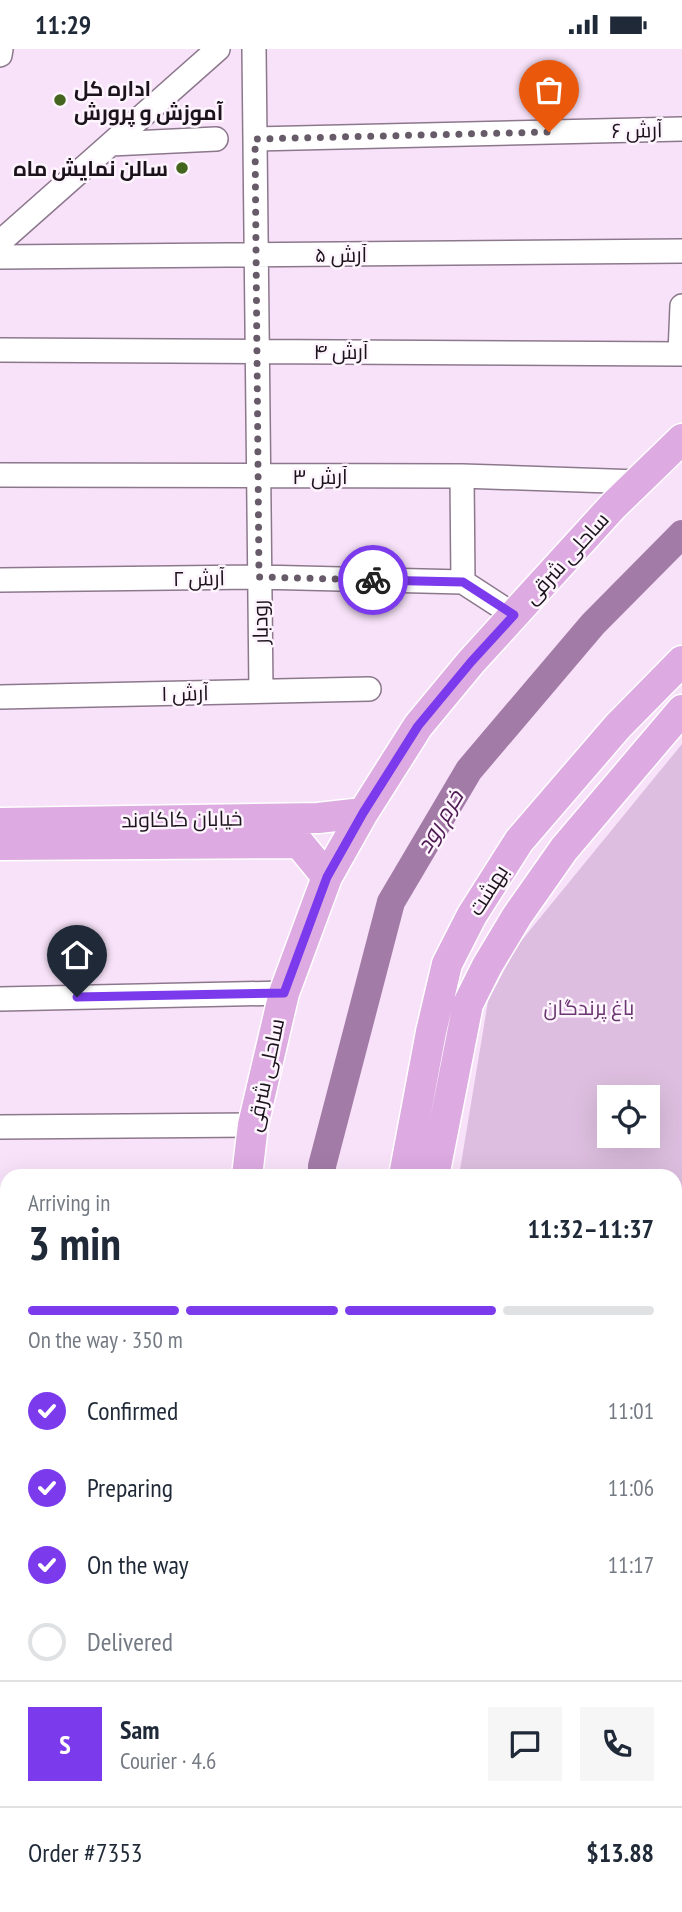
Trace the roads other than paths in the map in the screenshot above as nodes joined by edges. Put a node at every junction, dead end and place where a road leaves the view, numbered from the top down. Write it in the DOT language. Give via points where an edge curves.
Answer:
graph roads {
  1 [pos="1,49"];
  2 [pos="218,49"];
  3 [pos="254,49"];
  4 [pos="0,55"];
  5 [pos="682,129"];
  6 [pos="216,139"];
  7 [pos="255,139"];
  8 [pos="111,144"];
  9 [pos="0,242"];
  10 [pos="682,251"];
  11 [pos="257,255"];
  12 [pos="0,257"];
  13 [pos="682,306"];
  14 [pos="0,350"];
  15 [pos="257,351"];
  16 [pos="681,353"];
  17 [pos="680,445"];
  18 [pos="0,475"];
  19 [pos="258,476"];
  20 [pos="462,476"];
  21 [pos="639,482"];
  22 [pos="259,577"];
  23 [pos="0,580"];
  24 [pos="463,582"];
  25 [pos="514,615"];
  26 [pos="682,661"];
  27 [pos="369,689"];
  28 [pos="261,691"];
  29 [pos="0,697"];
  30 [pos="682,710"];
  31 [pos="363,813"];
  32 [pos="0,823"];
  33 [pos="300,830"];
  34 [pos="0,845"];
  35 [pos="327,877"];
  36 [pos="284,993"];
  37 [pos="0,999"];
  38 [pos="468,1004"];
  39 [pos="431,1032"];
  40 [pos="253,1125"];
  41 [pos="0,1127"];
  42 [pos="248,1169"];
  43 [pos="405,1169"];
  44 [pos="436,1169"];
  1 -- 4 [label="street"];
  2 -- 8 [label="street"];
  3 -- 7 [label="street, رودبار"];
  5 -- 7 [label="street, آرش ۶"];
  6 -- 8 [label="street"];
  7 -- 11 [label="street, رودبار"];
  8 -- 9 [label="street"];
  10 -- 11 [label="street, آرش ۵"];
  11 -- 12 [label="street, آرش ۵"];
  11 -- 15 [label="street, رودبار"];
  13 -- 16 [label="street"];
  14 -- 15 [label="street, آرش ۴"];
  15 -- 16 [label="street, آرش ۴"];
  15 -- 19 [label="street, رودبار"];
  17 -- 21 [label="main road, ساحلی شرقی"];
  18 -- 19 [label="street, آرش ۳"];
  19 -- 20 [label="street, آرش ۳"];
  19 -- 22 [label="street, رودبار"];
  20 -- 21 [label="street, آرش ۳"];
  20 -- 24 [label="street"];
  21 -- 25 [label="main road, ساحلی شرقی"];
  22 -- 23 [label="street, آرش ۲"];
  22 -- 24 [label="street, آرش ۲"];
  22 -- 28 [label="street, رودبار"];
  24 -- 25 [label="street"];
  25 -- 31 [label="main road, ساحلی شرقی" via="418,726"];
  26 -- 39 [label="main road, بهشت" via="618,726 519,841 447,964"];
  27 -- 28 [label="street, آرش ۱"];
  28 -- 29 [label="street, آرش ۱"];
  30 -- 38 [label="main road, بهشت" via="564,849 517,916"];
  31 -- 33 [label="main road, خیابان کاکاوند"];
  31 -- 35 [label="main road, ساحلی شرقی"];
  32 -- 33 [label="main road, خیابان کاکاوند"];
  33 -- 34 [label="main road, خیابان کاکاوند"];
  33 -- 35 [label="main road"];
  35 -- 36 [label="main road, ساحلی شرقی"];
  36 -- 37 [label="street"];
  36 -- 40 [label="main road, ساحلی شرقی"];
  38 -- 39 [label="main road"];
  38 -- 44 [label="main road, بهشت"];
  39 -- 43 [label="main road, بهشت"];
  40 -- 41 [label="street"];
  40 -- 42 [label="main road, ساحلی شرقی"];
}
